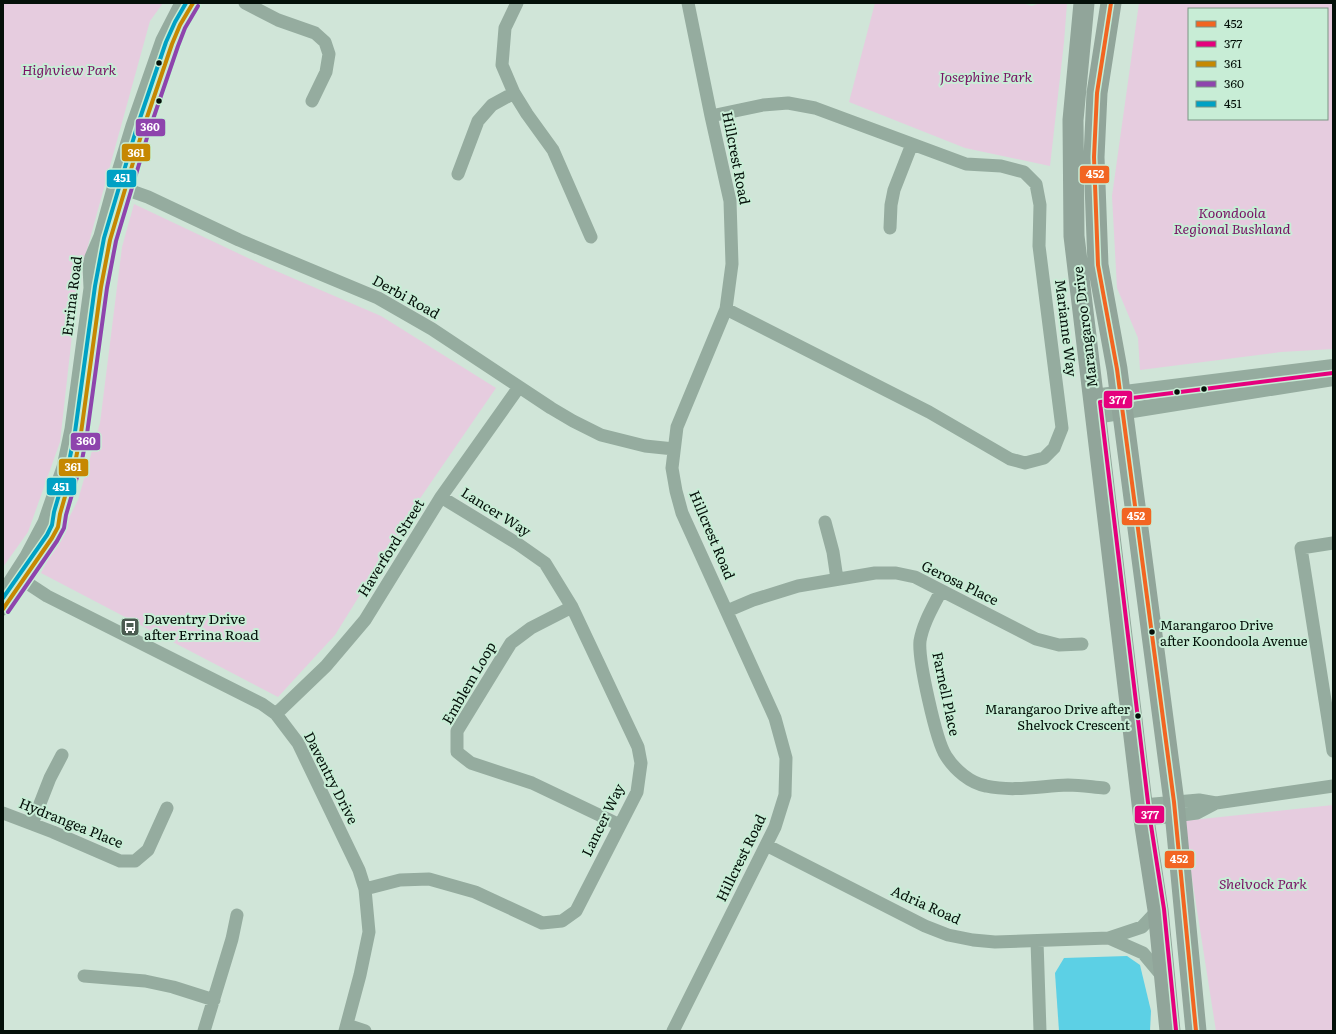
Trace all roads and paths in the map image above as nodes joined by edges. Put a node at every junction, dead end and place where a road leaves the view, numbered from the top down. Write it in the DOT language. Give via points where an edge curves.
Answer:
graph roads {
  1 [pos="181,3"];
  2 [pos="193,3"];
  3 [pos="245,3"];
  4 [pos="517,3"];
  5 [pos="688,3"];
  6 [pos="1084,3"];
  7 [pos="1111,3"];
  8 [pos="514,92"];
  9 [pos="312,101"];
  10 [pos="711,116"];
  11 [pos="912,144"];
  12 [pos="458,174"];
  13 [pos="119,187"];
  14 [pos="890,228"];
  15 [pos="591,237"];
  16 [pos="726,309"];
  17 [pos="1333,367"];
  18 [pos="1333,378"];
  19 [pos="519,387"];
  20 [pos="1121,403"];
  21 [pos="1094,407"];
  22 [pos="674,449"];
  23 [pos="441,497"];
  24 [pos="825,522"];
  25 [pos="1333,543"];
  26 [pos="19,578"];
  27 [pos="837,579"];
  28 [pos="941,591"];
  29 [pos="3,592"];
  30 [pos="572,607"];
  31 [pos="3,610"];
  32 [pos="727,611"];
  33 [pos="1082,644"];
  34 [pos="276,714"];
  35 [pos="1333,751"];
  36 [pos="62,755"];
  37 [pos="1333,786"];
  38 [pos="1104,788"];
  39 [pos="167,808"];
  40 [pos="1174,809"];
  41 [pos="1144,812"];
  42 [pos="3,813"];
  43 [pos="32,824"];
  44 [pos="620,825"];
  45 [pos="766,845"];
  46 [pos="365,889"];
  47 [pos="1158,910"];
  48 [pos="237,915"];
  49 [pos="1109,938"];
  50 [pos="1036,941"];
  51 [pos="84,976"];
  52 [pos="1165,978"];
  53 [pos="214,1000"];
  54 [pos="346,1028"];
  55 [pos="204,1031"];
  56 [pos="365,1031"];
  57 [pos="672,1031"];
  58 [pos="1040,1031"];
  59 [pos="1170,1031"];
  60 [pos="1196,1031"];
  1 -- 13 [label="street, Errina Road" via="162,40"];
  2 -- 13 [label="street, Errina Road" via="172,44 143,129"];
  3 -- 9 [label="street" via="278,20 315,33 325,42 330,54 326,72"];
  4 -- 8 [label="street" via="505,28 502,65"];
  5 -- 10 [label="street, Hillcrest Road"];
  6 -- 21 [label="main road, Marangaroo Drive" via="1073,120 1074,236"];
  7 -- 20 [label="main road, Marangaroo Drive" via="1097,93 1094,157 1098,265"];
  8 -- 12 [label="street" via="492,105 478,121"];
  8 -- 15 [label="street" via="553,150"];
  10 -- 11 [label="street, Marianne Way" via="763,105 788,103 815,108"];
  10 -- 16 [label="street, Hillcrest Road" via="730,201 732,264"];
  11 -- 14 [label="street" via="894,190"];
  11 -- 16 [label="street, Marianne Way" via="966,164 1000,166 1024,172 1036,184 1040,205 1039,246 1062,428 1054,448 1044,458 1025,463 1010,459 928,412"];
  13 -- 19 [label="street, Derbi Road" via="148,197 239,240 378,298 432,329"];
  13 -- 26 [label="street, Errina Road" via="101,287 76,458 58,527"];
  16 -- 22 [label="street, Hillcrest Road" via="677,427"];
  17 -- 20 [label="street"];
  18 -- 20 [label="street"];
  19 -- 22 [label="street, Derbi Road" via="550,408 601,435 645,446"];
  19 -- 23 [label="street, Haverford Street"];
  20 -- 21 [label="street"];
  20 -- 40 [label="main road, Marangaroo Drive"];
  21 -- 41 [label="main road, Marangaroo Drive"];
  22 -- 32 [label="street, Hillcrest Road" via="672,468 682,513"];
  23 -- 30 [label="street, Lancer Way" via="544,563"];
  23 -- 34 [label="street, Haverford Street" via="365,620 326,666"];
  24 -- 27 [label="street"];
  25 -- 35 [label="street" via="1301,548"];
  26 -- 29 [label="street, Errina Road"];
  26 -- 31 [label="street, Errina Road"];
  26 -- 34 [label="street, Daventry Drive" via="47,596 262,704"];
  27 -- 28 [label="street, Gerosa Place" via="875,573 896,573 915,577"];
  27 -- 32 [label="street, Gerosa Place" via="798,586"];
  28 -- 33 [label="street, Gerosa Place" via="1036,639 1059,645"];
  28 -- 38 [label="street, Farnell Place" via="925,622 920,642 921,661 937,735 946,756 963,776 985,786 1007,789 1070,785"];
  30 -- 44 [label="street, Lancer Way" via="638,748 642,763 637,792"];
  30 -- 44 [label="street, Emblem Loop" via="531,628 511,643 457,731 457,752 471,763 532,784"];
  32 -- 45 [label="street, Hillcrest Road" via="775,718 786,758 785,795 775,827"];
  34 -- 46 [label="street, Daventry Drive" via="298,743"];
  36 -- 43 [label="street"];
  37 -- 40 [label="street" via="1216,803 1199,800"];
  39 -- 43 [label="street, Hydrangea Place" via="148,850 135,862 120,861"];
  40 -- 41 [label="street"];
  40 -- 60 [label="main road, Marangaroo Drive"];
  41 -- 47 [label="main road, Marangaroo Drive"];
  42 -- 43 [label="street, Hydrangea Place"];
  44 -- 46 [label="street, Lancer Way" via="576,911 562,921 542,923 475,892 429,880 400,880"];
  45 -- 50 [label="street, Adria Road" via="948,935 995,942"];
  45 -- 57 [label="street, Hillcrest Road"];
  46 -- 54 [label="street, Daventry Drive" via="369,932"];
  47 -- 49 [label="street, Adria Road" via="1142,927"];
  47 -- 52 [label="main road, Marangaroo Drive"];
  48 -- 53 [label="street"];
  49 -- 50 [label="street, Adria Road"];
  49 -- 52 [label="street, Adria Road" via="1143,952"];
  50 -- 58 [label="street"];
  51 -- 53 [label="street" via="152,983"];
  52 -- 59 [label="main road, Marangaroo Drive"];
  53 -- 55 [label="street"];
  54 -- 56 [label="street"];
}
